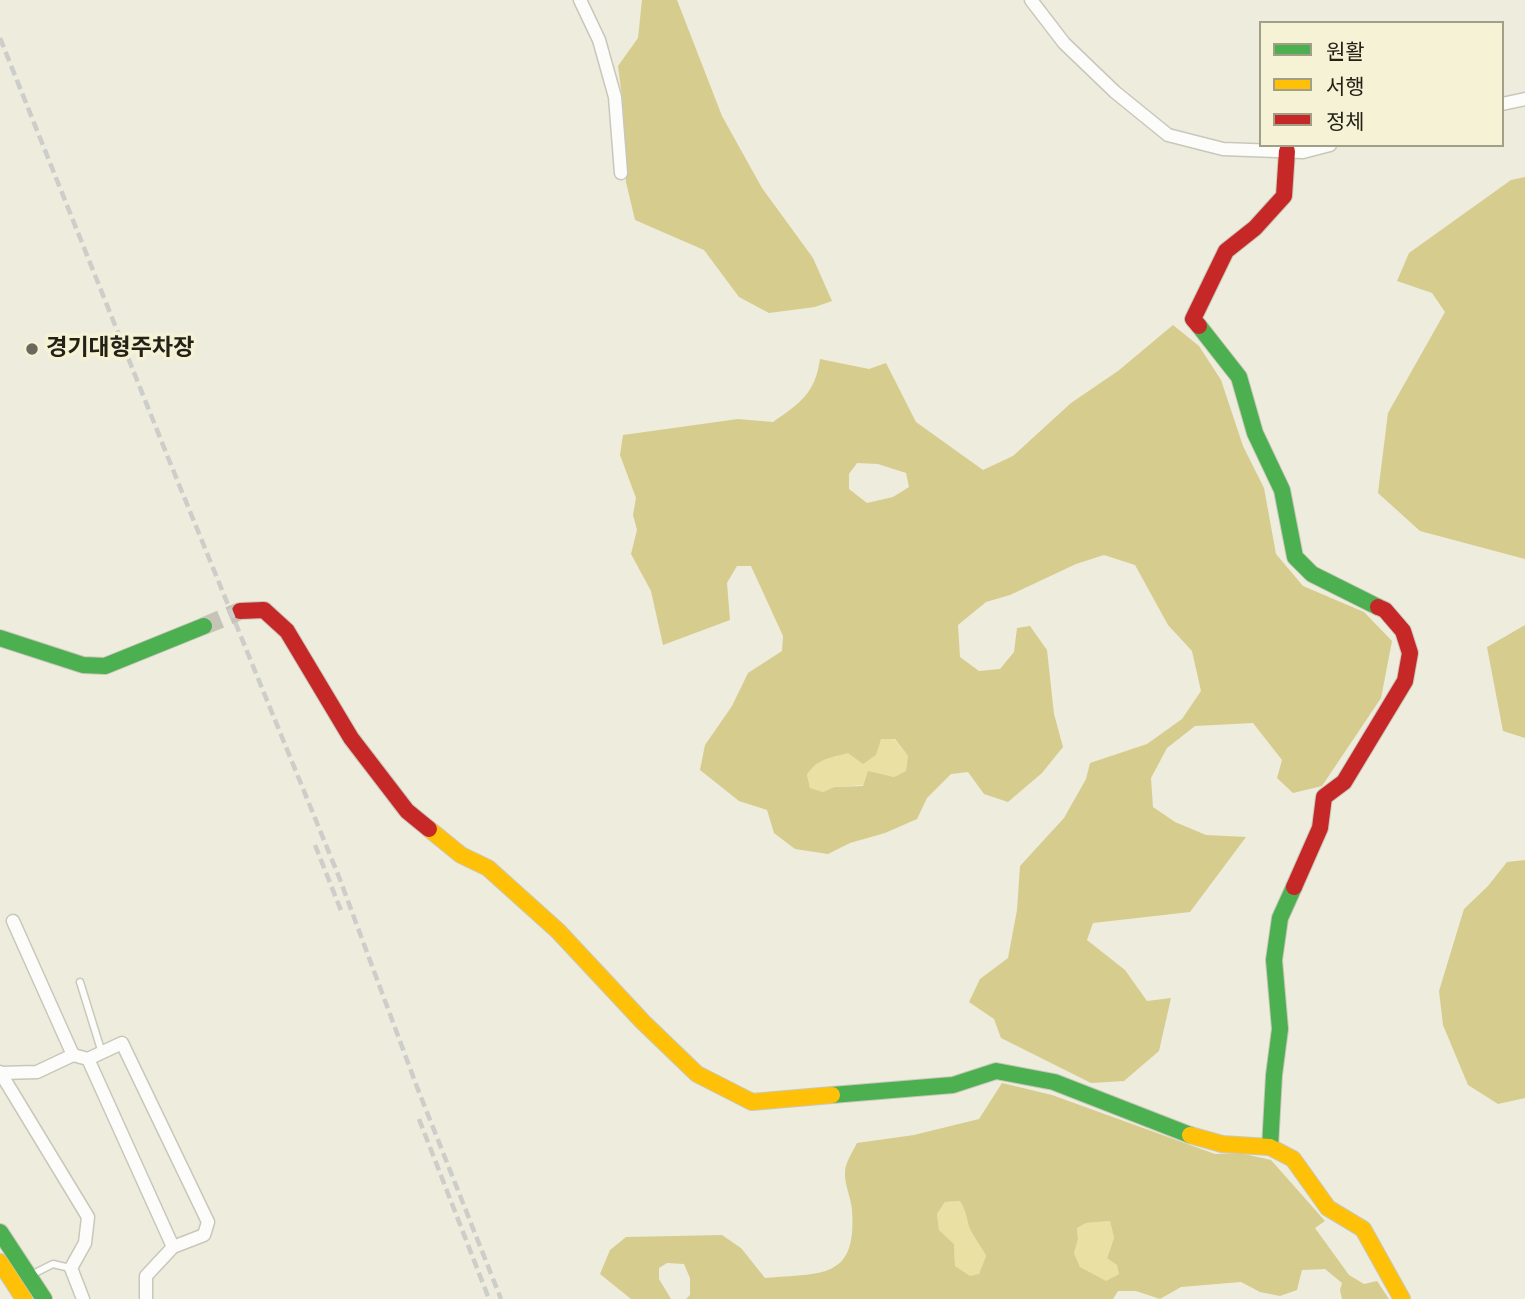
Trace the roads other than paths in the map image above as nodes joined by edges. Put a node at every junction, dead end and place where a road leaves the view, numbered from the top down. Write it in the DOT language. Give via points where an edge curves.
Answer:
graph roads {
  1 [pos="580,0"];
  2 [pos="1031,0"];
  3 [pos="1525,99"];
  4 [pos="1504,104"];
  5 [pos="1322,147"];
  6 [pos="1287,151"];
  7 [pos="621,173"];
  8 [pos="240,611"];
  9 [pos="204,626"];
  10 [pos="0,638"];
  11 [pos="13,921"];
  12 [pos="80,982"];
  13 [pos="102,1053"];
  14 [pos="73,1055"];
  15 [pos="88,1059"];
  16 [pos="0,1073"];
  17 [pos="1269,1146"];
  18 [pos="0,1231"];
  19 [pos="173,1247"];
  20 [pos="0,1262"];
  21 [pos="71,1268"];
  22 [pos="30,1276"];
  23 [pos="0,1282"];
  24 [pos="21,1294"];
  25 [pos="44,1299"];
  26 [pos="83,1299"];
  27 [pos="146,1299"];
  28 [pos="1402,1299"];
  1 -- 7 [label="street" via="599,40 615,97"];
  2 -- 6 [label="street" via="1064,43 1168,135 1223,149"];
  3 -- 4 [label="street"];
  5 -- 6 [label="street"];
  6 -- 17 [label="street" via="1284,196 1226,251 1193,319 1238,377 1255,433 1282,490 1295,556 1312,574 1385,610 1403,631 1410,653 1405,681 1344,782 1324,797 1320,828 1280,918 1274,960 1280,1029"];
  8 -- 17 [label="street" via="264,610 287,631 351,738 407,811 461,855 488,868 558,930 697,1074 752,1102 953,1085 996,1071 1054,1082 1177,1132 1222,1144"];
  9 -- 10 [label="street" via="105,666 83,665"];
  11 -- 14 [label="street"];
  12 -- 13 [label="lane"];
  13 -- 15 [label="street"];
  13 -- 19 [label="street" via="122,1043 208,1222 204,1235"];
  14 -- 15 [label="street"];
  14 -- 16 [label="street" via="37,1072"];
  15 -- 19 [label="street"];
  16 -- 21 [label="street" via="88,1217 85,1243"];
  17 -- 28 [label="street" via="1293,1160 1328,1208 1363,1229"];
  18 -- 22 [label="street"];
  19 -- 27 [label="street" via="146,1276"];
  20 -- 24 [label="street"];
  21 -- 22 [label="lane" via="52,1264"];
  21 -- 26 [label="street"];
  22 -- 25 [label="street"];
  23 -- 24 [label="lane"];
}
